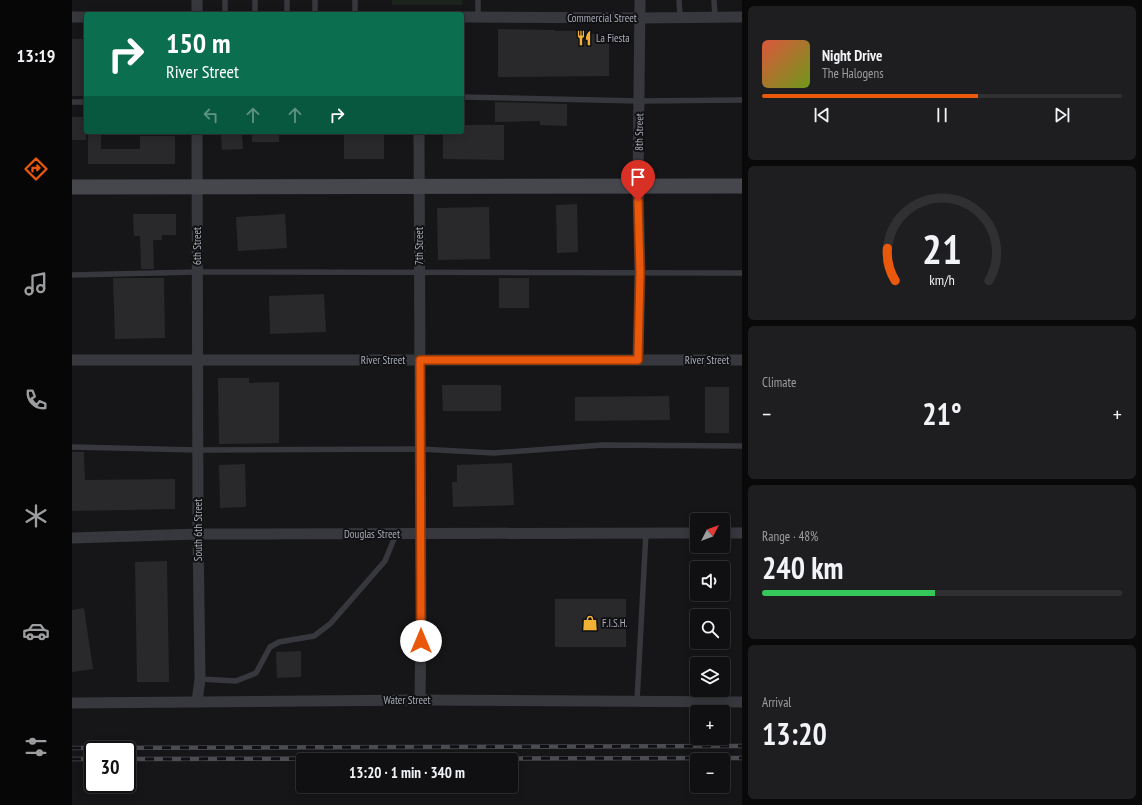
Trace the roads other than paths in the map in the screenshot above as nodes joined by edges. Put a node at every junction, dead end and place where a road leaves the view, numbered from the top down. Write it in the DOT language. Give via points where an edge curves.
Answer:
graph roads {
  1 [pos="197,0"];
  2 [pos="225,0"];
  3 [pos="255,0"];
  4 [pos="287,0"];
  5 [pos="315,0"];
  6 [pos="355,0"];
  7 [pos="478,0"];
  8 [pos="640,0"];
  9 [pos="680,0"];
  10 [pos="714,0"];
  11 [pos="197,12"];
  12 [pos="225,12"];
  13 [pos="255,12"];
  14 [pos="287,12"];
  15 [pos="315,12"];
  16 [pos="355,12"];
  17 [pos="742,16"];
  18 [pos="72,17"];
  19 [pos="464,17"];
  20 [pos="478,17"];
  21 [pos="680,17"];
  22 [pos="715,17"];
  23 [pos="84,18"];
  24 [pos="640,18"];
  25 [pos="464,97"];
  26 [pos="639,100"];
  27 [pos="742,100"];
  28 [pos="72,102"];
  29 [pos="84,102"];
  30 [pos="197,134"];
  31 [pos="419,134"];
  32 [pos="638,186"];
  33 [pos="742,186"];
  34 [pos="72,187"];
  35 [pos="197,187"];
  36 [pos="419,187"];
  37 [pos="197,272"];
  38 [pos="640,272"];
  39 [pos="742,272"];
  40 [pos="420,273"];
  41 [pos="72,275"];
  42 [pos="72,360"];
  43 [pos="197,360"];
  44 [pos="420,360"];
  45 [pos="638,360"];
  46 [pos="742,360"];
  47 [pos="742,446"];
  48 [pos="72,447"];
  49 [pos="420,449"];
  50 [pos="198,450"];
  51 [pos="646,532"];
  52 [pos="690,532"];
  53 [pos="420,533"];
  54 [pos="730,533"];
  55 [pos="742,533"];
  56 [pos="198,534"];
  57 [pos="396,534"];
  58 [pos="72,538"];
  59 [pos="200,679"];
  60 [pos="420,700"];
  61 [pos="198,701"];
  62 [pos="637,701"];
  63 [pos="742,702"];
  64 [pos="72,703"];
  1 -- 11 [label="street"];
  2 -- 12 [label="lane"];
  3 -- 13 [label="lane"];
  4 -- 14 [label="lane"];
  5 -- 15 [label="lane"];
  6 -- 16 [label="lane"];
  7 -- 20 [label="lane"];
  8 -- 24 [label="street, 8th Street"];
  9 -- 21 [label="lane"];
  10 -- 22 [label="lane"];
  17 -- 22 [label="street, Commercial Street"];
  18 -- 23 [label="street"];
  19 -- 20 [label="street, Commercial Street"];
  20 -- 24 [label="street, Commercial Street"];
  21 -- 22 [label="street, Commercial Street"];
  21 -- 24 [label="street, Commercial Street"];
  24 -- 26 [label="street, 8th Street"];
  25 -- 26 [label="lane"];
  26 -- 27 [label="lane"];
  26 -- 32 [label="street, 8th Street"];
  28 -- 29 [label="lane"];
  30 -- 35 [label="street, 6th Street"];
  31 -- 36 [label="street, 7th Street"];
  32 -- 33 [label="street"];
  32 -- 36 [label="street"];
  32 -- 38 [label="street, 8th Street"];
  34 -- 35 [label="street"];
  35 -- 36 [label="street"];
  35 -- 37 [label="street, 6th Street"];
  36 -- 40 [label="street, 7th Street"];
  37 -- 40 [label="lane"];
  37 -- 41 [label="lane"];
  37 -- 43 [label="street, 6th Street"];
  38 -- 39 [label="lane"];
  38 -- 40 [label="lane"];
  38 -- 45 [label="street, 8th Street"];
  40 -- 44 [label="street, 7th Street"];
  42 -- 43 [label="street, River Street"];
  43 -- 44 [label="street, River Street"];
  43 -- 50 [label="street, South 6th Street"];
  44 -- 45 [label="street, River Street"];
  44 -- 49 [label="street, 7th Street"];
  45 -- 46 [label="street, River Street"];
  47 -- 49 [label="lane" via="603,446 494,453"];
  48 -- 50 [label="lane"];
  49 -- 50 [label="lane"];
  49 -- 53 [label="street, 7th Street"];
  50 -- 56 [label="street, South 6th Street"];
  51 -- 52 [label="street, Douglas Street"];
  51 -- 53 [label="street, Douglas Street"];
  51 -- 62 [label="lane"];
  53 -- 57 [label="street, Douglas Street"];
  53 -- 60 [label="street, 7th Street"];
  54 -- 55 [label="street"];
  56 -- 57 [label="street, Douglas Street"];
  56 -- 58 [label="street, Douglas Street"];
  56 -- 59 [label="street, South 6th Street"];
  57 -- 59 [label="lane" via="385,561 330,624 314,636 280,642 270,647 256,673 236,681"];
  59 -- 61 [label="street, South 6th Street"];
  60 -- 61 [label="street, Water Street"];
  60 -- 62 [label="street, Water Street"];
  61 -- 64 [label="street, Water Street"];
  62 -- 63 [label="street, Water Street"];
}
